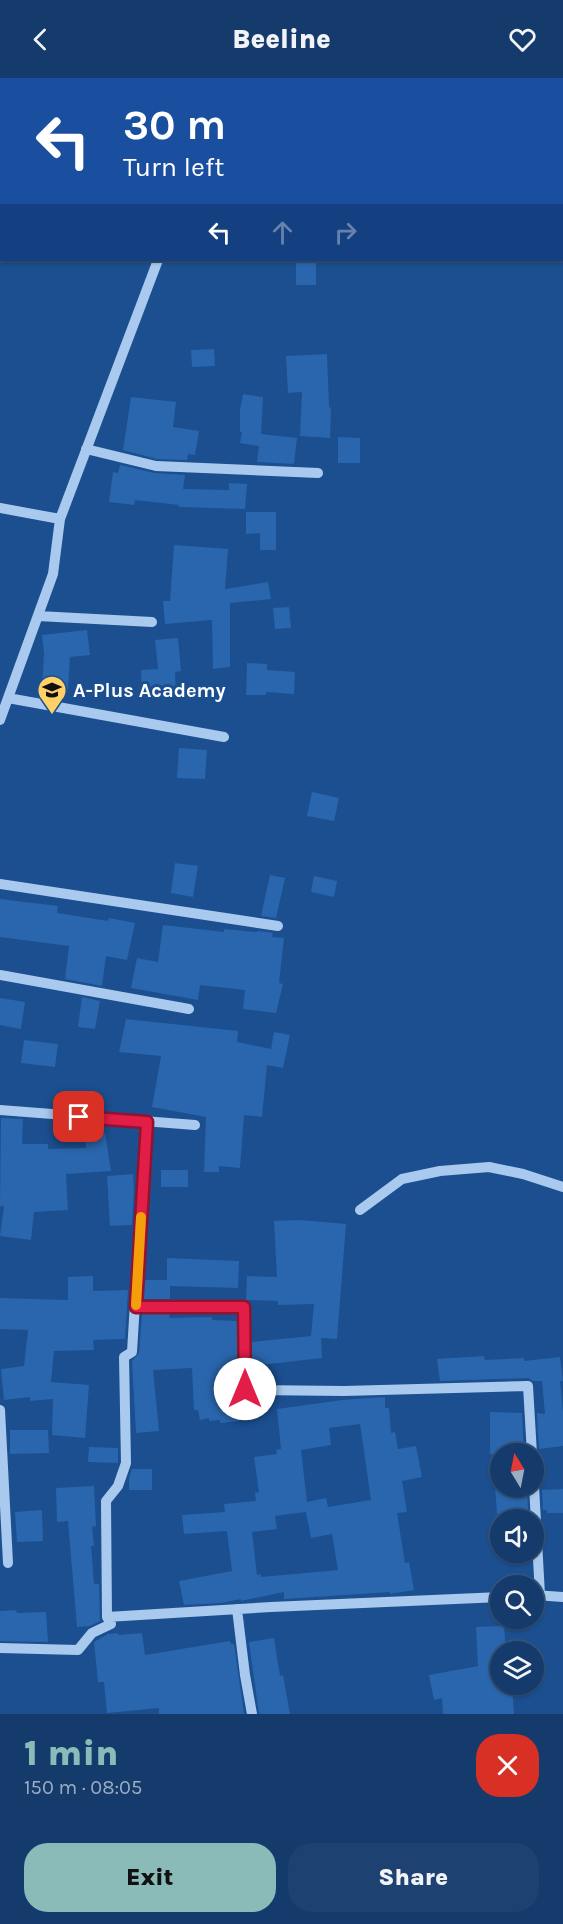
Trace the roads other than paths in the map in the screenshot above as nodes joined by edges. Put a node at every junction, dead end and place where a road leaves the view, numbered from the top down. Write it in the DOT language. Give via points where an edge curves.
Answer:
graph roads {
  1 [pos="158,261"];
  2 [pos="86,449"];
  3 [pos="318,473"];
  4 [pos="0,508"];
  5 [pos="60,519"];
  6 [pos="38,616"];
  7 [pos="152,622"];
  8 [pos="8,698"];
  9 [pos="1,716"];
  10 [pos="224,737"];
  11 [pos="0,884"];
  12 [pos="278,926"];
  13 [pos="0,975"];
  14 [pos="189,1009"];
  15 [pos="0,1110"];
  16 [pos="147,1122"];
  17 [pos="195,1125"];
  18 [pos="563,1187"];
  19 [pos="360,1210"];
  20 [pos="136,1307"];
  21 [pos="0,1410"];
  22 [pos="531,1443"];
  23 [pos="534,1497"];
  24 [pos="3,1531"];
  25 [pos="8,1563"];
  26 [pos="536,1575"];
  27 [pos="544,1596"];
  28 [pos="490,1597"];
  29 [pos="563,1597"];
  30 [pos="237,1609"];
  31 [pos="107,1617"];
  32 [pos="0,1648"];
  33 [pos="252,1714"];
  1 -- 2 [label="street"];
  2 -- 3 [label="street" via="156,466"];
  2 -- 5 [label="street"];
  4 -- 5 [label="street"];
  5 -- 6 [label="street" via="53,574"];
  6 -- 7 [label="street"];
  6 -- 8 [label="street"];
  8 -- 9 [label="street"];
  8 -- 10 [label="street"];
  11 -- 12 [label="street"];
  13 -- 14 [label="street"];
  15 -- 16 [label="street"];
  16 -- 17 [label="street"];
  16 -- 20 [label="street"];
  18 -- 19 [label="street" via="489,1167 440,1171 402,1179"];
  20 -- 22 [label="street" via="244,1307 245,1389 344,1391 528,1386"];
  20 -- 31 [label="street" via="132,1352 124,1358 126,1463 118,1486 106,1501"];
  21 -- 24 [label="street"];
  23 -- 26 [label="street"];
  24 -- 25 [label="street"];
  27 -- 29 [label="street"];
  28 -- 30 [label="street"];
  30 -- 31 [label="street"];
  30 -- 33 [label="street"];
  31 -- 32 [label="street" via="111,1624 93,1633 78,1650"];
}
